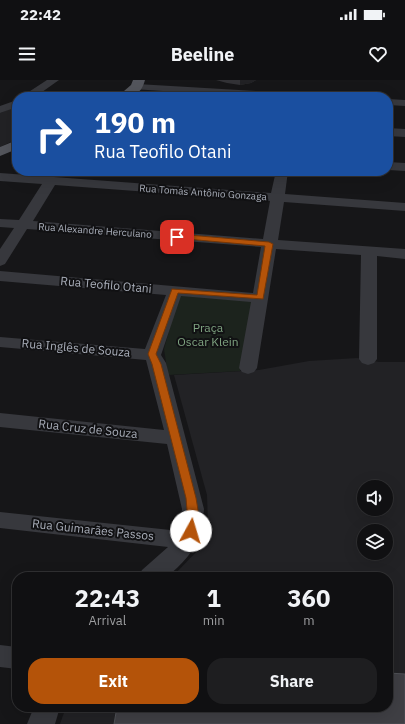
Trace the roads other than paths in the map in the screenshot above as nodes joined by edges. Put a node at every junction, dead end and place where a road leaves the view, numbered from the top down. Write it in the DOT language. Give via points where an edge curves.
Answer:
graph roads {
  1 [pos="54,80"];
  2 [pos="138,84"];
  3 [pos="35,92"];
  4 [pos="129,92"];
  5 [pos="278,92"];
  6 [pos="393,102"];
  7 [pos="405,102"];
  8 [pos="12,104"];
  9 [pos="0,110"];
  10 [pos="393,132"];
  11 [pos="405,133"];
  12 [pos="12,146"];
  13 [pos="0,152"];
  14 [pos="393,166"];
  15 [pos="405,167"];
  16 [pos="281,176"];
  17 [pos="0,177"];
  18 [pos="51,181"];
  19 [pos="277,198"];
  20 [pos="405,207"];
  21 [pos="0,223"];
  22 [pos="23,225"];
  23 [pos="269,244"];
  24 [pos="369,252"];
  25 [pos="405,254"];
  26 [pos="0,261"];
  27 [pos="0,276"];
  28 [pos="175,291"];
  29 [pos="260,298"];
  30 [pos="0,342"];
  31 [pos="152,354"];
  32 [pos="368,359"];
  33 [pos="248,368"];
  34 [pos="0,420"];
  35 [pos="176,438"];
  36 [pos="0,520"];
  37 [pos="186,540"];
  38 [pos="156,572"];
  39 [pos="0,656"];
  40 [pos="12,657"];
  41 [pos="45,712"];
  42 [pos="41,724"];
  1 -- 3 [label="street"];
  2 -- 4 [label="main road"];
  2 -- 5 [label="street"];
  6 -- 7 [label="street"];
  8 -- 9 [label="street"];
  10 -- 11 [label="street"];
  12 -- 13 [label="main road"];
  14 -- 15 [label="street"];
  16 -- 19 [label="street"];
  17 -- 18 [label="street, Rua Tomás Antônio Gonzaga"];
  18 -- 19 [label="street, Rua Tomás Antônio Gonzaga"];
  18 -- 22 [label="street"];
  19 -- 20 [label="street, Rua Tomás Antônio Gonzaga"];
  19 -- 23 [label="street"];
  21 -- 22 [label="street, Rua Alexandre Herculano"];
  22 -- 23 [label="street, Rua Alexandre Herculano"];
  22 -- 26 [label="street"];
  23 -- 24 [label="street, Rua Alexandre Herculano"];
  23 -- 29 [label="street"];
  24 -- 25 [label="street, Rua Alexandre Herculano"];
  24 -- 32 [label="street"];
  27 -- 28 [label="street, Rua Teofilo Otani"];
  28 -- 29 [label="street, Rua Teofilo Otani"];
  28 -- 31 [label="street"];
  29 -- 33 [label="street"];
  30 -- 31 [label="street, Rua Inglês de Souza"];
  31 -- 35 [label="street" via="157,364"];
  34 -- 35 [label="street, Rua Cruz de Souza"];
  35 -- 37 [label="street" via="193,510 191,531"];
  36 -- 37 [label="street, Rua Guimarães Passos"];
  37 -- 38 [label="street" via="173,557"];
  39 -- 40 [label="street"];
  41 -- 42 [label="street"];
}
